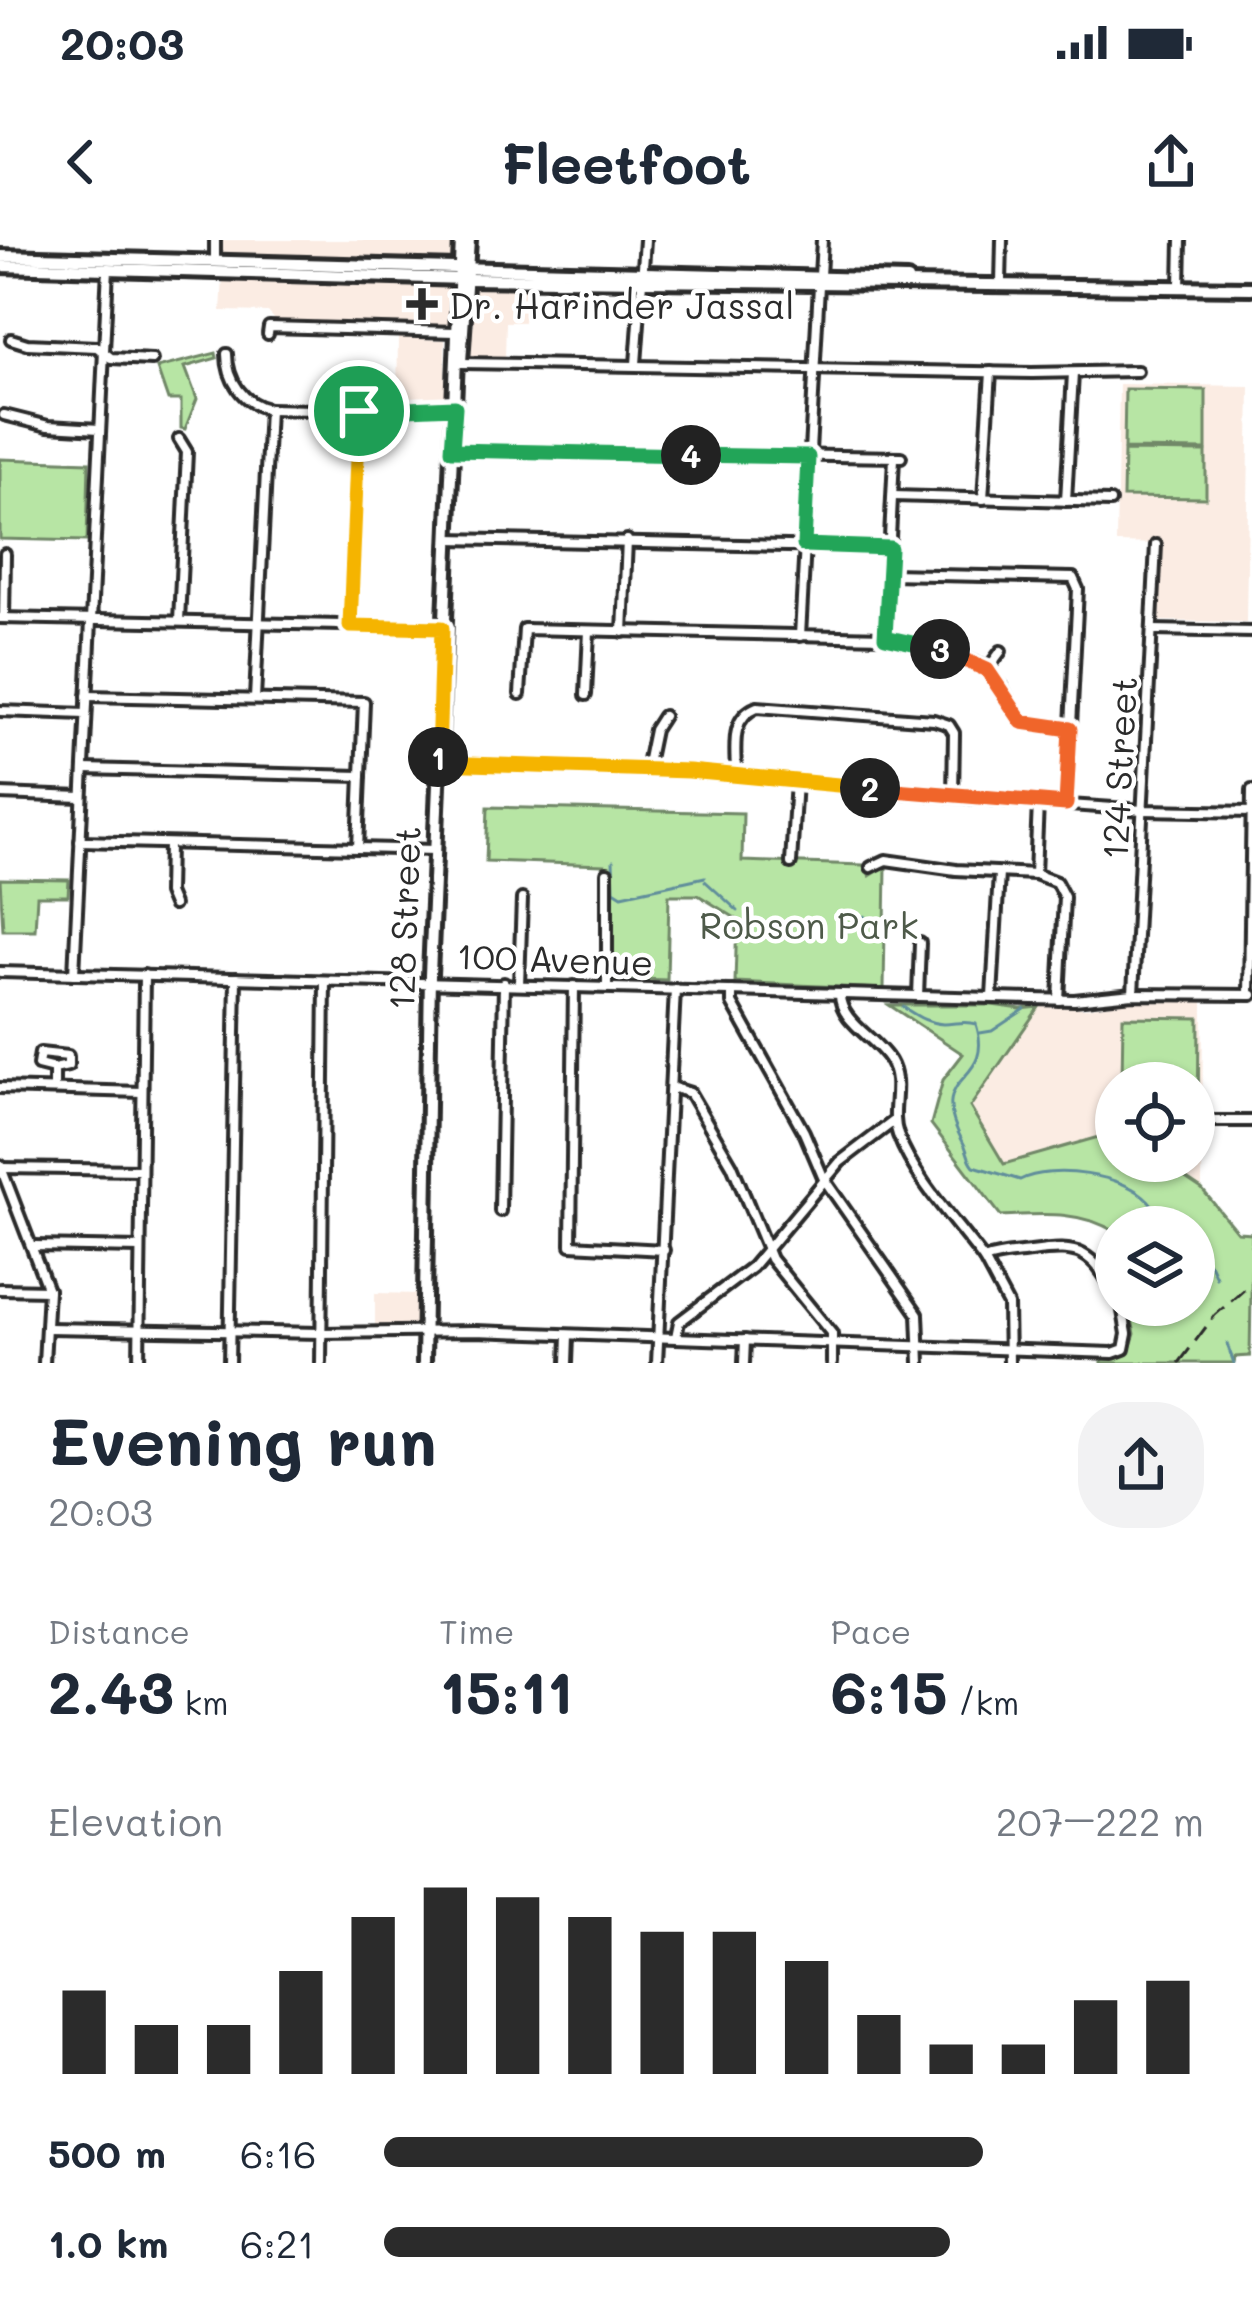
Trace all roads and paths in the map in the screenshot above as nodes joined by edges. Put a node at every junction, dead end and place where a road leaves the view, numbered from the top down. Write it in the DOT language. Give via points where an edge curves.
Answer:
graph roads {
  1 [pos="215,240"];
  2 [pos="465,240"];
  3 [pos="645,240"];
  4 [pos="822,240"];
  5 [pos="1002,240"];
  6 [pos="1181,240"];
  7 [pos="0,256"];
  8 [pos="44,258"];
  9 [pos="108,264"];
  10 [pos="0,266"];
  11 [pos="318,266"];
  12 [pos="215,267"];
  13 [pos="352,267"];
  14 [pos="305,275"];
  15 [pos="334,275"];
  16 [pos="463,275"];
  17 [pos="643,278"];
  18 [pos="819,280"];
  19 [pos="1001,284"];
  20 [pos="1180,287"];
  21 [pos="1252,288"];
  22 [pos="456,332"];
  23 [pos="268,334"];
  24 [pos="11,339"];
  25 [pos="104,352"];
  26 [pos="226,354"];
  27 [pos="152,360"];
  28 [pos="461,363"];
  29 [pos="636,364"];
  30 [pos="812,369"];
  31 [pos="1137,371"];
  32 [pos="991,372"];
  33 [pos="1073,373"];
  34 [pos="455,405"];
  35 [pos="269,409"];
  36 [pos="359,411"];
  37 [pos="4,415"];
  38 [pos="100,429"];
  39 [pos="179,439"];
  40 [pos="452,450"];
  41 [pos="808,457"];
  42 [pos="893,496"];
  43 [pos="983,499"];
  44 [pos="1066,500"];
  45 [pos="1110,502"];
  46 [pos="448,538"];
  47 [pos="627,540"];
  48 [pos="804,545"];
  49 [pos="1156,545"];
  50 [pos="890,548"];
  51 [pos="5,554"];
  52 [pos="889,574"];
  53 [pos="2,618"];
  54 [pos="91,620"];
  55 [pos="179,621"];
  56 [pos="258,623"];
  57 [pos="350,626"];
  58 [pos="442,628"];
  59 [pos="1153,630"];
  60 [pos="589,631"];
  61 [pos="623,632"];
  62 [pos="1252,632"];
  63 [pos="800,636"];
  64 [pos="885,637"];
  65 [pos="1001,650"];
  66 [pos="987,670"];
  67 [pos="520,694"];
  68 [pos="586,694"];
  69 [pos="87,696"];
  70 [pos="254,699"];
  71 [pos="0,711"];
  72 [pos="86,714"];
  73 [pos="664,716"];
  74 [pos="1070,729"];
  75 [pos="438,763"];
  76 [pos="84,769"];
  77 [pos="646,770"];
  78 [pos="736,775"];
  79 [pos="361,776"];
  80 [pos="796,781"];
  81 [pos="1252,790"];
  82 [pos="0,794"];
  83 [pos="82,796"];
  84 [pos="953,797"];
  85 [pos="1038,803"];
  86 [pos="1066,804"];
  87 [pos="1143,810"];
  88 [pos="1252,812"];
  89 [pos="80,841"];
  90 [pos="169,844"];
  91 [pos="358,848"];
  92 [pos="435,850"];
  93 [pos="791,863"];
  94 [pos="872,867"];
  95 [pos="607,873"];
  96 [pos="999,873"];
  97 [pos="1035,874"];
  98 [pos="1251,898"];
  99 [pos="522,899"];
  100 [pos="173,905"];
  101 [pos="920,943"];
  102 [pos="0,972"];
  103 [pos="74,974"];
  104 [pos="144,975"];
  105 [pos="236,978"];
  106 [pos="325,980"];
  107 [pos="430,982"];
  108 [pos="504,983"];
  109 [pos="520,984"];
  110 [pos="574,986"];
  111 [pos="607,987"];
  112 [pos="675,989"];
  113 [pos="732,991"];
  114 [pos="841,994"];
  115 [pos="1133,994"];
  116 [pos="1250,995"];
  117 [pos="919,996"];
  118 [pos="992,997"];
  119 [pos="1059,1000"];
  120 [pos="54,1069"];
  121 [pos="0,1088"];
  122 [pos="671,1088"];
  123 [pos="54,1089"];
  124 [pos="142,1092"];
  125 [pos="1215,1120"];
  126 [pos="894,1121"];
  127 [pos="1252,1121"];
  128 [pos="1,1166"];
  129 [pos="141,1170"];
  130 [pos="824,1179"];
  131 [pos="500,1211"];
  132 [pos="33,1246"];
  133 [pos="140,1248"];
  134 [pos="664,1250"];
  135 [pos="767,1252"];
  136 [pos="984,1260"];
  137 [pos="1095,1261"];
  138 [pos="0,1288"];
  139 [pos="48,1290"];
  140 [pos="1125,1326"];
  141 [pos="48,1328"];
  142 [pos="139,1330"];
  143 [pos="230,1331"];
  144 [pos="424,1332"];
  145 [pos="321,1333"];
  146 [pos="568,1335"];
  147 [pos="658,1337"];
  148 [pos="676,1337"];
  149 [pos="745,1340"];
  150 [pos="833,1343"];
  151 [pos="921,1346"];
  152 [pos="1009,1349"];
  153 [pos="1098,1357"];
  154 [pos="44,1363"];
  155 [pos="139,1363"];
  156 [pos="229,1363"];
  157 [pos="321,1363"];
  158 [pos="424,1363"];
  159 [pos="567,1363"];
  160 [pos="657,1363"];
  161 [pos="744,1363"];
  162 [pos="832,1363"];
  163 [pos="920,1363"];
  164 [pos="1009,1363"];
  1 -- 12 [label="street"];
  2 -- 16 [label="main road, 128 Street"];
  3 -- 17 [label="street"];
  4 -- 18 [label="street"];
  5 -- 19 [label="street"];
  6 -- 20 [label="street"];
  7 -- 8 [label="main road"];
  8 -- 9 [label="main road"];
  8 -- 10 [label="main road"];
  9 -- 12 [label="main road"];
  9 -- 25 [label="street"];
  11 -- 12 [label="main road"];
  11 -- 13 [label="main road"];
  11 -- 14 [label="main road"];
  12 -- 14 [label="main road"];
  13 -- 15 [label="main road"];
  13 -- 16 [label="main road"];
  14 -- 15 [label="main road"];
  15 -- 16 [label="main road"];
  16 -- 17 [label="main road"];
  16 -- 22 [label="main road, 128 Street"];
  16 -- 28 [label="main road, 128 Street"];
  17 -- 18 [label="main road"];
  17 -- 18 [label="main road"];
  17 -- 29 [label="street"];
  18 -- 19 [label="main road"];
  18 -- 30 [label="street"];
  19 -- 20 [label="main road"];
  20 -- 21 [label="main road"];
  22 -- 23 [label="street" via="269,327"];
  22 -- 34 [label="main road, 128 Street"];
  24 -- 25 [label="street"];
  25 -- 27 [label="street"];
  25 -- 38 [label="street"];
  26 -- 35 [label="street" via="243,396"];
  28 -- 29 [label="street"];
  28 -- 34 [label="main road, 128 Street"];
  29 -- 30 [label="street"];
  30 -- 32 [label="street"];
  30 -- 41 [label="street"];
  31 -- 33 [label="street"];
  32 -- 33 [label="street"];
  32 -- 43 [label="street"];
  33 -- 44 [label="street"];
  34 -- 36 [label="street"];
  34 -- 40 [label="main road, 128 Street"];
  35 -- 36 [label="street"];
  35 -- 56 [label="street"];
  36 -- 57 [label="street"];
  37 -- 38 [label="street"];
  38 -- 54 [label="street"];
  39 -- 55 [label="street" via="187,452"];
  40 -- 41 [label="street"];
  40 -- 46 [label="main road, 128 Street"];
  41 -- 42 [label="street" via="897,458"];
  41 -- 48 [label="street"];
  42 -- 43 [label="street"];
  42 -- 50 [label="street"];
  43 -- 44 [label="street"];
  44 -- 45 [label="street"];
  46 -- 47 [label="street"];
  46 -- 58 [label="main road, 128 Street"];
  47 -- 48 [label="street"];
  47 -- 61 [label="street"];
  48 -- 50 [label="street"];
  48 -- 63 [label="street"];
  49 -- 59 [label="street, 124 Street"];
  50 -- 52 [label="street"];
  51 -- 53 [label="street"];
  52 -- 64 [label="street"];
  52 -- 74 [label="street" via="1072,578 1078,589"];
  53 -- 54 [label="street"];
  54 -- 55 [label="street"];
  54 -- 69 [label="street"];
  55 -- 56 [label="street"];
  56 -- 57 [label="street"];
  56 -- 70 [label="street"];
  57 -- 58 [label="street"];
  58 -- 75 [label="main road, 128 Street"];
  59 -- 62 [label="street"];
  59 -- 87 [label="street, 124 Street"];
  60 -- 61 [label="street"];
  60 -- 67 [label="street" via="524,629"];
  60 -- 68 [label="street"];
  61 -- 63 [label="street"];
  63 -- 64 [label="street"];
  64 -- 66 [label="street" via="949,651"];
  65 -- 66 [label="street"];
  66 -- 74 [label="street" via="1022,722"];
  69 -- 70 [label="street"];
  69 -- 72 [label="street"];
  70 -- 79 [label="street" via="364,702"];
  71 -- 72 [label="street"];
  72 -- 76 [label="street"];
  73 -- 77 [label="street"];
  74 -- 86 [label="street"];
  75 -- 77 [label="street"];
  75 -- 92 [label="main road, 128 Street"];
  76 -- 79 [label="street"];
  76 -- 83 [label="street"];
  77 -- 78 [label="street"];
  78 -- 80 [label="street"];
  78 -- 84 [label="street" via="738,722 757,706 934,720 954,733"];
  79 -- 91 [label="street"];
  80 -- 84 [label="street"];
  80 -- 93 [label="street"];
  81 -- 88 [label="street"];
  82 -- 83 [label="street"];
  83 -- 89 [label="street"];
  84 -- 85 [label="street"];
  85 -- 86 [label="street"];
  85 -- 97 [label="street"];
  86 -- 87 [label="street"];
  87 -- 88 [label="street"];
  87 -- 115 [label="street, 124 Street"];
  88 -- 98 [label="street"];
  89 -- 90 [label="street"];
  89 -- 103 [label="street"];
  90 -- 91 [label="street"];
  90 -- 100 [label="street"];
  91 -- 92 [label="street"];
  92 -- 107 [label="main road, 128 Street"];
  94 -- 96 [label="street" via="886,860"];
  95 -- 111 [label="street"];
  96 -- 97 [label="street"];
  96 -- 118 [label="street"];
  97 -- 119 [label="street" via="1064,893"];
  98 -- 116 [label="street"];
  99 -- 109 [label="street"];
  101 -- 117 [label="street"];
  102 -- 103 [label="street, 100 Avenue"];
  103 -- 104 [label="street, 100 Avenue"];
  104 -- 105 [label="street, 100 Avenue"];
  104 -- 124 [label="street"];
  105 -- 106 [label="street, 100 Avenue"];
  105 -- 143 [label="street"];
  106 -- 107 [label="street, 100 Avenue"];
  106 -- 145 [label="street"];
  107 -- 108 [label="street, 100 Avenue"];
  107 -- 144 [label="main road, 128 Street"];
  108 -- 109 [label="street, 100 Avenue"];
  108 -- 131 [label="street"];
  109 -- 110 [label="street, 100 Avenue"];
  110 -- 111 [label="street, 100 Avenue"];
  110 -- 134 [label="street" via="572,1245"];
  111 -- 112 [label="street, 100 Avenue"];
  112 -- 113 [label="street, 100 Avenue"];
  112 -- 122 [label="street"];
  113 -- 114 [label="street, 100 Avenue"];
  113 -- 130 [label="street"];
  114 -- 117 [label="street, 100 Avenue"];
  114 -- 126 [label="street" via="841,1006 892,1064"];
  115 -- 116 [label="street, 100 Avenue"];
  115 -- 119 [label="street, 100 Avenue"];
  117 -- 118 [label="street, 100 Avenue"];
  118 -- 119 [label="street, 100 Avenue"];
  120 -- 123 [label="street"];
  121 -- 123 [label="street"];
  122 -- 134 [label="street"];
  122 -- 135 [label="street" via="690,1093"];
  123 -- 124 [label="street"];
  124 -- 129 [label="street"];
  125 -- 127 [label="street"];
  126 -- 130 [label="street"];
  126 -- 136 [label="street" via="911,1159"];
  128 -- 129 [label="street"];
  128 -- 132 [label="street"];
  129 -- 133 [label="street"];
  130 -- 135 [label="street"];
  130 -- 151 [label="street" via="918,1314"];
  132 -- 133 [label="street"];
  132 -- 139 [label="street"];
  133 -- 142 [label="street"];
  134 -- 147 [label="street"];
  135 -- 148 [label="street" via="679,1322"];
  135 -- 150 [label="street"];
  136 -- 137 [label="street" via="1060,1248"];
  136 -- 152 [label="street" via="1009,1305"];
  138 -- 139 [label="street"];
  139 -- 141 [label="street"];
  140 -- 153 [label="street" via="1124,1349"];
  141 -- 142 [label="street"];
  141 -- 154 [label="street"];
  142 -- 143 [label="street"];
  142 -- 155 [label="street"];
  143 -- 145 [label="street"];
  143 -- 156 [label="street"];
  144 -- 145 [label="street"];
  144 -- 146 [label="street"];
  144 -- 158 [label="main road, 128 Street"];
  145 -- 157 [label="street"];
  146 -- 147 [label="street"];
  146 -- 159 [label="street"];
  147 -- 148 [label="street"];
  147 -- 160 [label="street"];
  148 -- 149 [label="street"];
  149 -- 150 [label="street"];
  149 -- 161 [label="street"];
  150 -- 151 [label="street"];
  150 -- 162 [label="street"];
  151 -- 152 [label="street"];
  151 -- 163 [label="street"];
  152 -- 153 [label="street"];
  152 -- 164 [label="street"];
}
